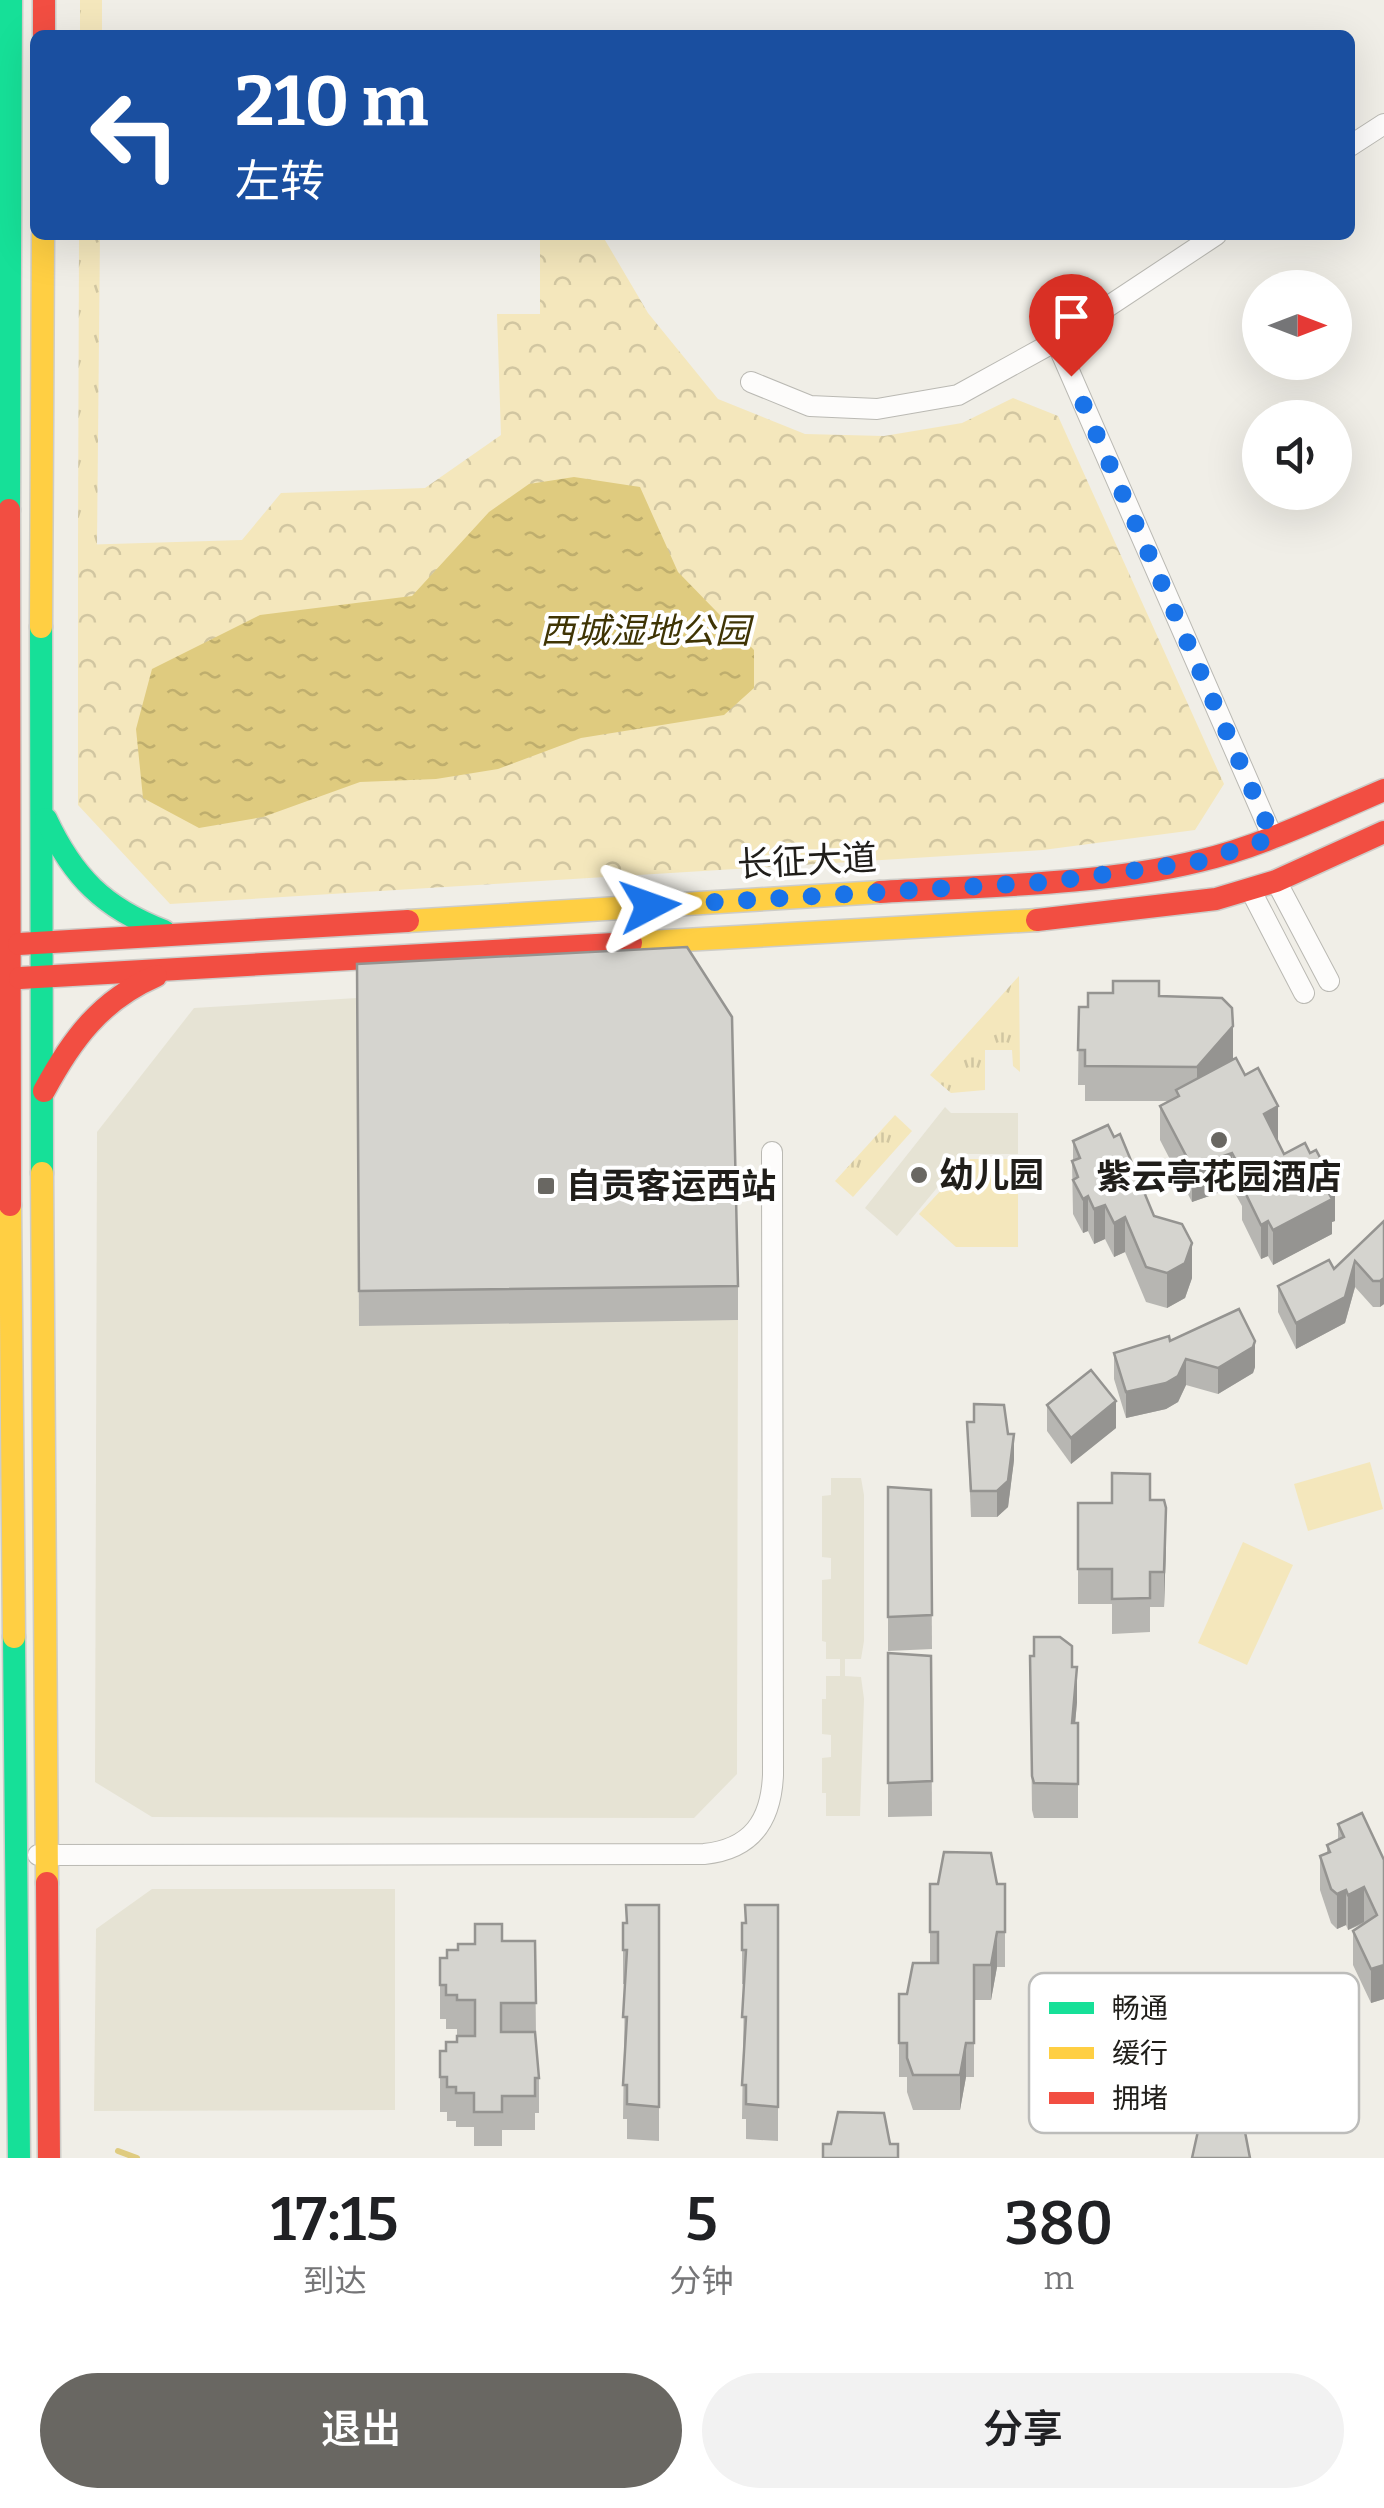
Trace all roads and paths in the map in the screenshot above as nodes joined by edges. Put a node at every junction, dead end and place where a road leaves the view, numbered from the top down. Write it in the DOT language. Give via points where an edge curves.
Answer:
graph roads {
  1 [pos="11,0"];
  2 [pos="44,0"];
  3 [pos="44,30"];
  4 [pos="1384,124"];
  5 [pos="1355,143"];
  6 [pos="43,240"];
  7 [pos="1208,240"];
  8 [pos="1056,341"];
  9 [pos="751,382"];
  10 [pos="1384,790"];
  11 [pos="40,805"];
  12 [pos="9,808"];
  13 [pos="1384,832"];
  14 [pos="1273,838"];
  15 [pos="0,856"];
  16 [pos="1276,881"];
  17 [pos="1250,889"];
  18 [pos="173,934"];
  19 [pos="40,942"];
  20 [pos="4,945"];
  21 [pos="176,969"];
  22 [pos="40,977"];
  23 [pos="4,979"];
  24 [pos="1329,981"];
  25 [pos="1304,992"];
  26 [pos="0,1075"];
  27 [pos="42,1095"];
  28 [pos="8,1098"];
  29 [pos="772,1152"];
  30 [pos="47,1855"];
  31 [pos="16,1856"];
  32 [pos="18,2158"];
  33 [pos="49,2158"];
  1 -- 12 [label="main road"];
  2 -- 3 [label="main road"];
  4 -- 5 [label="street"];
  6 -- 11 [label="main road"];
  7 -- 8 [label="street"];
  8 -- 9 [label="street" via="958,395 878,409 810,406"];
  8 -- 14 [label="street"];
  10 -- 14 [label="main road, 长征大道"];
  11 -- 18 [label="main road" via="80,884 102,904"];
  11 -- 19 [label="main road"];
  12 -- 15 [label="main road"];
  12 -- 20 [label="main road"];
  13 -- 16 [label="main road, 长征大道"];
  14 -- 18 [label="main road, 长征大道" via="1197,862 1048,882"];
  16 -- 17 [label="main road, 长征大道"];
  16 -- 24 [label="street"];
  17 -- 21 [label="main road, 长征大道" via="1052,919"];
  17 -- 25 [label="street"];
  18 -- 19 [label="main road, 长征大道"];
  19 -- 20 [label="main road, 长征大道"];
  19 -- 22 [label="main road"];
  20 -- 23 [label="main road"];
  21 -- 22 [label="main road, 长征大道"];
  21 -- 27 [label="main road" via="109,999 84,1022"];
  22 -- 23 [label="main road, 长征大道"];
  22 -- 27 [label="main road"];
  23 -- 28 [label="main road"];
  26 -- 28 [label="main road"];
  27 -- 30 [label="main road"];
  28 -- 31 [label="main road"];
  29 -- 30 [label="street" via="773,1775 772,1799 756,1832 725,1852 704,1854"];
  30 -- 31 [label="street"];
  30 -- 33 [label="main road"];
  31 -- 32 [label="main road"];
}
